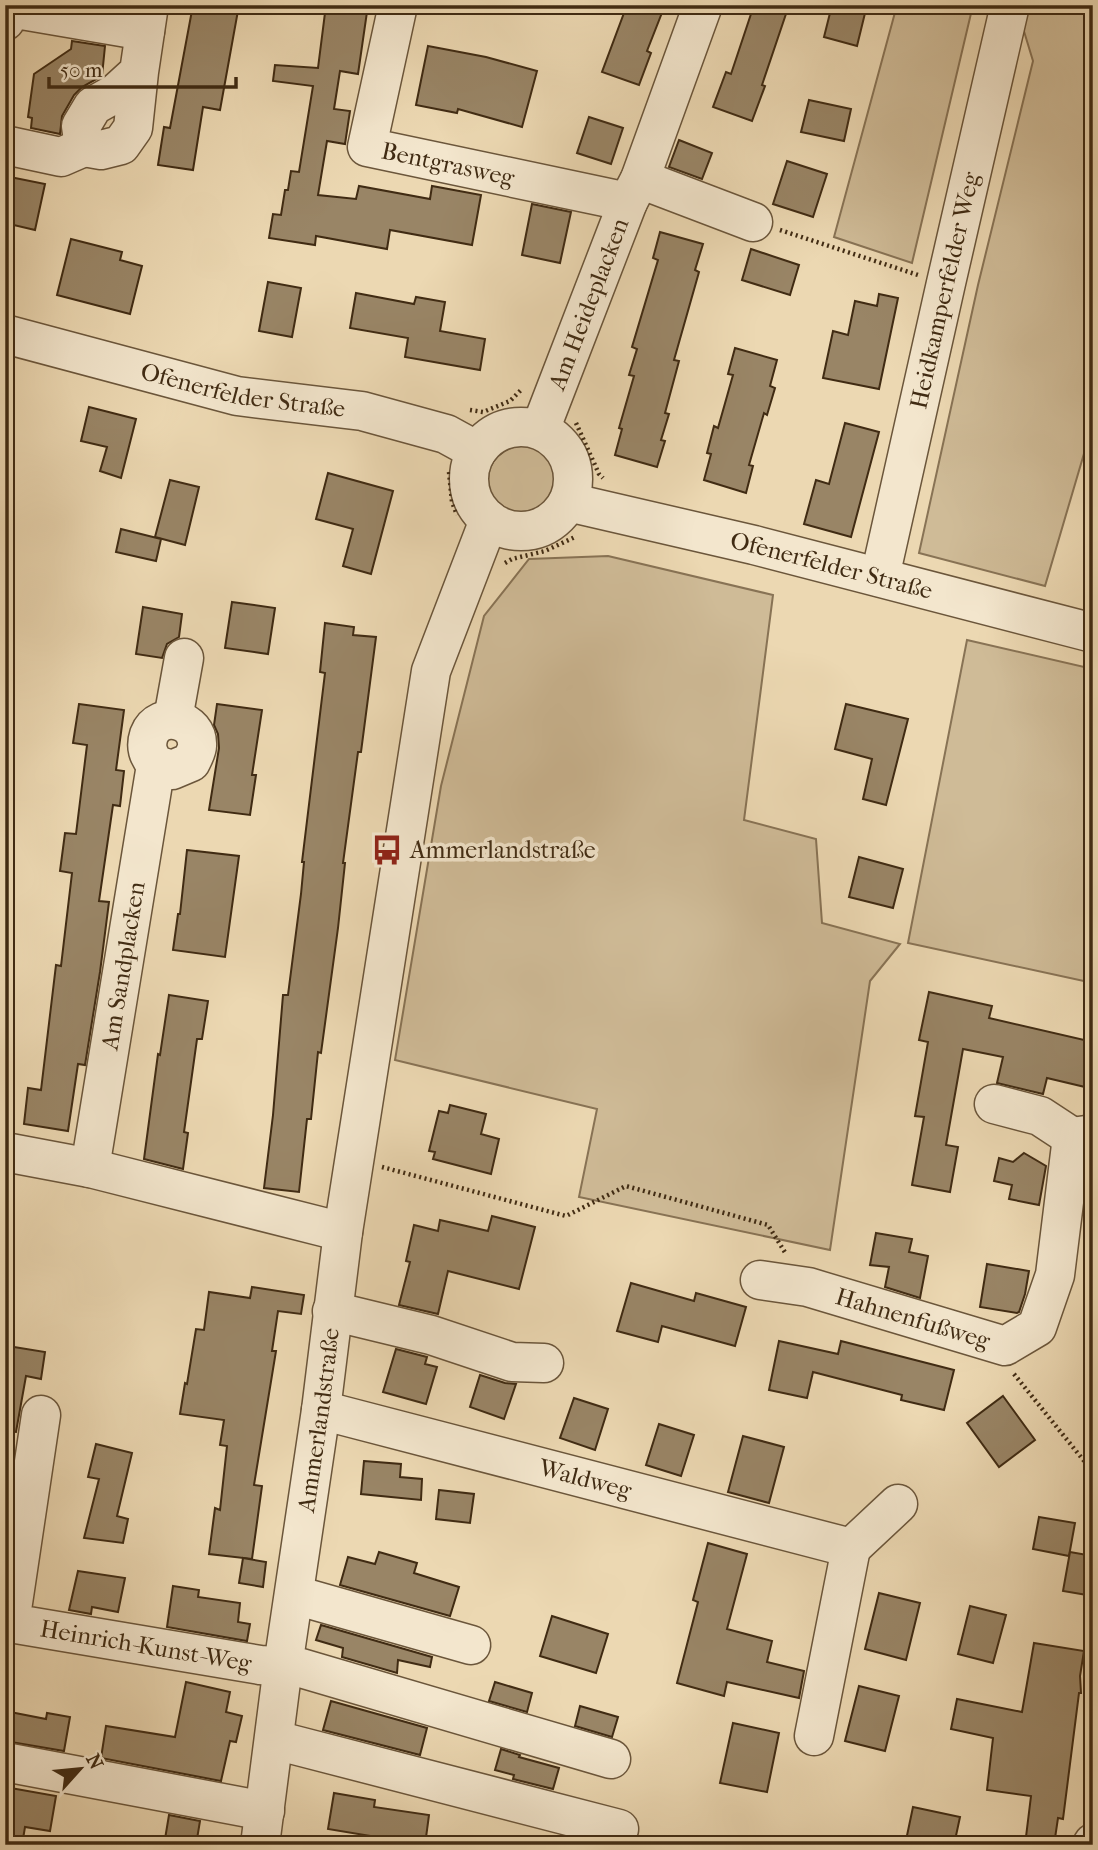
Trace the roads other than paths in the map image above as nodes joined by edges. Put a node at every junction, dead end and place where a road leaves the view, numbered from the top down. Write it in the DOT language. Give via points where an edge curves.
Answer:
graph roads {
  1 [pos="398,5"];
  2 [pos="703,5"];
  3 [pos="1010,5"];
  4 [pos="147,18"];
  5 [pos="5,21"];
  6 [pos="5,145"];
  7 [pos="634,190"];
  8 [pos="753,222"];
  9 [pos="5,334"];
  10 [pos="540,430"];
  11 [pos="462,442"];
  12 [pos="568,502"];
  13 [pos="474,522"];
  14 [pos="878,577"];
  15 [pos="1093,633"];
  16 [pos="184,658"];
  17 [pos="994,1104"];
  18 [pos="1083,1136"];
  19 [pos="5,1152"];
  20 [pos="90,1168"];
  21 [pos="343,1232"];
  22 [pos="760,1280"];
  23 [pos="332,1311"];
  24 [pos="544,1363"];
  25 [pos="321,1410"];
  26 [pos="41,1415"];
  27 [pos="898,1504"];
  28 [pos="851,1548"];
  29 [pos="295,1595"];
  30 [pos="471,1645"];
  31 [pos="283,1666"];
  32 [pos="814,1736"];
  33 [pos="275,1740"];
  34 [pos="611,1759"];
  35 [pos="5,1762"];
  36 [pos="262,1828"];
  37 [pos="619,1829"];
  1 -- 7 [label="street, Bentgrasweg" via="367,147"];
  2 -- 7 [label="street, Am Heideplacken"];
  3 -- 14 [label="street, Heidkamperfelder Weg"];
  4 -- 5 [label="street" via="10,8"];
  4 -- 6 [label="street" via="139,72 93,106 81,125 84,147 61,157"];
  7 -- 8 [label="street"];
  7 -- 10 [label="street, Am Heideplacken"];
  9 -- 11 [label="street, Ofenerfelder Straße" via="237,396 362,411"];
  10 -- 11 [label="street" via="505,429 486,440"];
  10 -- 12 [label="street" via="563,447 570,460 573,488"];
  11 -- 13 [label="street" via="471,465 471,495 478,509"];
  12 -- 13 [label="street" via="548,524 533,530"];
  12 -- 14 [label="street, Ofenerfelder Straße"];
  13 -- 21 [label="street, Ammerlandstraße" via="430,671"];
  14 -- 15 [label="street, Ofenerfelder Straße"];
  16 -- 20 [label="street, Am Sandplacken" via="173,719 195,733 197,747 191,762 172,770 156,765"];
  17 -- 18 [label="street, Hahnenfußweg" via="1040,1116"];
  18 -- 22 [label="street, Hahnenfußweg" via="1055,1275 1037,1327 1005,1346 808,1287"];
  19 -- 20 [label="street"];
  20 -- 21 [label="street"];
  21 -- 23 [label="street, Ammerlandstraße"];
  23 -- 24 [label="street" via="431,1335 512,1362"];
  23 -- 25 [label="street, Ammerlandstraße"];
  25 -- 28 [label="street, Waldweg"];
  25 -- 29 [label="street, Ammerlandstraße"];
  26 -- 31 [label="street, Heinrich-Kunst-Weg" via="9,1623"];
  27 -- 28 [label="street"];
  28 -- 32 [label="street"];
  29 -- 30 [label="street"];
  29 -- 31 [label="street, Ammerlandstraße"];
  31 -- 33 [label="street, Ammerlandstraße"];
  31 -- 34 [label="street"];
  33 -- 36 [label="street, Ammerlandstraße"];
  33 -- 37 [label="street"];
  35 -- 36 [label="street"];
}
